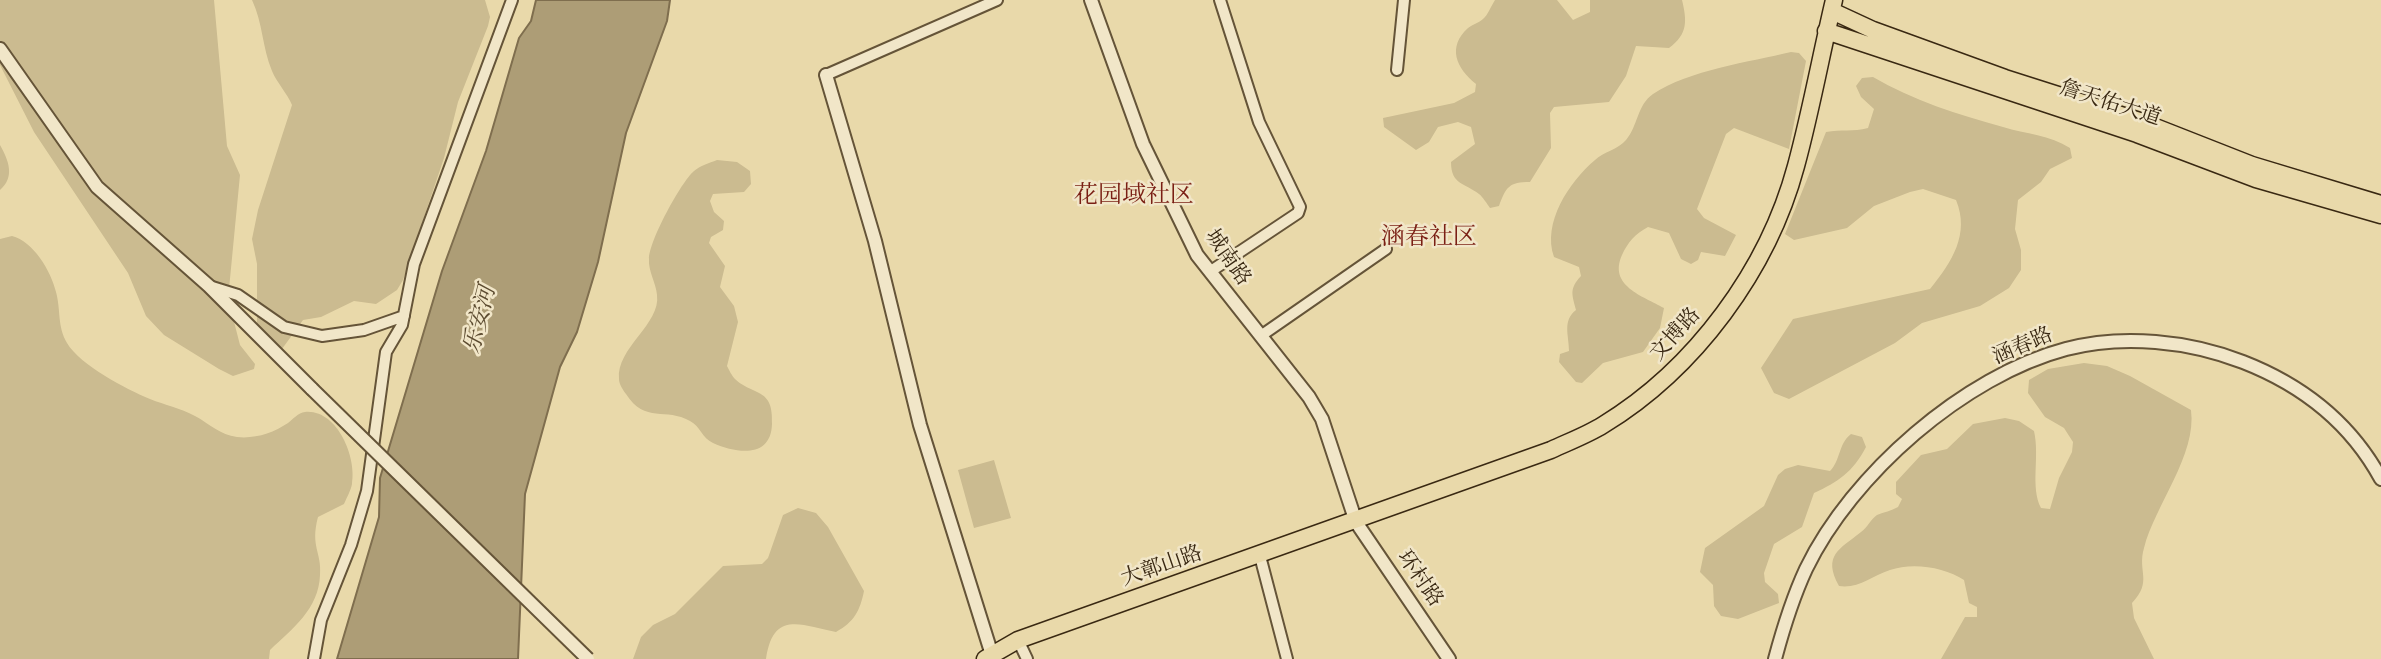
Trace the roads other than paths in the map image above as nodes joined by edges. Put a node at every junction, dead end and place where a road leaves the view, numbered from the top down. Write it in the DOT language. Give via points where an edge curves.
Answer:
graph roads {
  1 [pos="512,0"];
  2 [pos="997,0"];
  3 [pos="1091,0"];
  4 [pos="1220,0"];
  5 [pos="1404,0"];
  6 [pos="1833,6"];
  7 [pos="1826,32"];
  8 [pos="0,49"];
  9 [pos="1396,70"];
  10 [pos="825,75"];
  11 [pos="2381,204"];
  12 [pos="2381,215"];
  13 [pos="1386,249"];
  14 [pos="1210,271"];
  15 [pos="209,286"];
  16 [pos="404,316"];
  17 [pos="1262,335"];
  18 [pos="2381,479"];
  19 [pos="1356,522"];
  20 [pos="1259,556"];
  21 [pos="1018,640"];
  22 [pos="989,657"];
  23 [pos="314,659"];
  24 [pos="588,659"];
  25 [pos="1027,659"];
  26 [pos="1287,659"];
  27 [pos="1449,659"];
  28 [pos="1775,659"];
  1 -- 16 [label="street" via="414,264"];
  2 -- 10 [label="street"];
  3 -- 14 [label="street, 城南路" via="1143,144 1197,255"];
  4 -- 14 [label="street" via="1259,122 1300,207 1298,213"];
  5 -- 9 [label="street"];
  6 -- 7 [label="main road, 文博路"];
  6 -- 11 [label="main road, 詹天佑大道" via="1873,30 2005,78 2140,121 2252,165"];
  7 -- 12 [label="main road, 詹天佑大道" via="2137,134 2256,179"];
  7 -- 19 [label="main road, 文博路" via="1796,167 1771,229 1731,302 1680,366 1602,426 1505,468"];
  8 -- 15 [label="street" via="97,187"];
  10 -- 22 [label="street"];
  13 -- 17 [label="street"];
  14 -- 17 [label="street, 城南路"];
  15 -- 16 [label="street" via="238,295 284,327 322,336 364,330"];
  15 -- 24 [label="street, bridge"];
  16 -- 23 [label="street" via="386,352 367,491 321,620"];
  17 -- 19 [label="street, 城南路" via="1322,419"];
  18 -- 28 [label="street, 涵春路" via="2346,429 2318,401 2257,367 2213,350 2180,344 2069,348 1996,377 1930,424 1869,477 1842,510 1807,568"];
  19 -- 20 [label="main road, 大鄣山路"];
  19 -- 27 [label="street, 环村路"];
  20 -- 21 [label="main road, 大鄣山路"];
  20 -- 26 [label="street"];
  21 -- 22 [label="main road, 大鄣山路"];
  21 -- 25 [label="street"];
}
